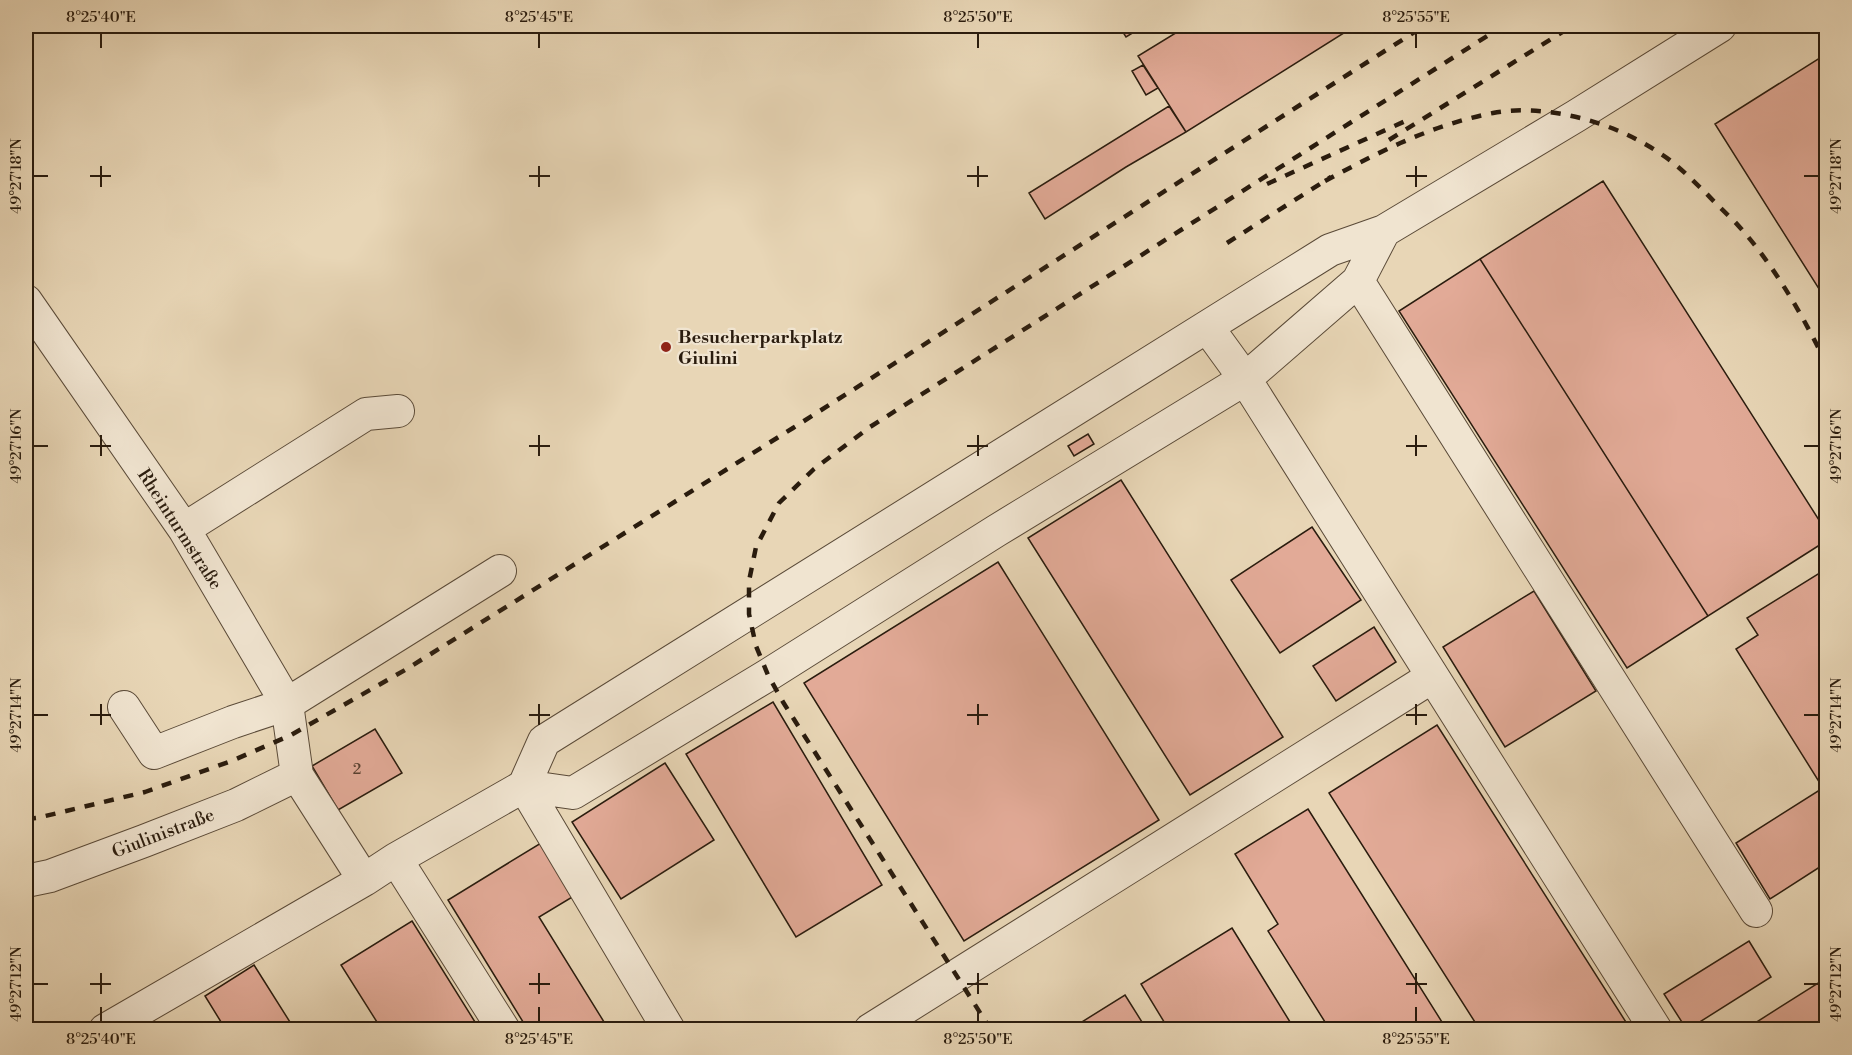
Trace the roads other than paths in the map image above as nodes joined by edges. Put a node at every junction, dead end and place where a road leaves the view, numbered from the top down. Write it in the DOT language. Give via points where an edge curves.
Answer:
graph roads {
  1 [pos="1720,26"];
  2 [pos="1384,231"];
  3 [pos="1358,281"];
  4 [pos="26,301"];
  5 [pos="1208,328"];
  6 [pos="1245,379"];
  7 [pos="398,411"];
  8 [pos="183,529"];
  9 [pos="500,571"];
  10 [pos="1432,677"];
  11 [pos="287,704"];
  12 [pos="124,707"];
  13 [pos="297,775"];
  14 [pos="524,786"];
  15 [pos="396,859"];
  16 [pos="364,880"];
  17 [pos="26,881"];
  18 [pos="1756,911"];
  19 [pos="105,1029"];
  20 [pos="504,1029"];
  21 [pos="669,1029"];
  22 [pos="870,1029"];
  23 [pos="1656,1029"];
  1 -- 2 [label="street"];
  2 -- 3 [label="street"];
  2 -- 5 [label="street" via="1330,250"];
  3 -- 6 [label="street"];
  3 -- 18 [label="street"];
  4 -- 8 [label="street, Rheinturmstraße"];
  5 -- 6 [label="street"];
  5 -- 14 [label="street" via="544,741"];
  6 -- 10 [label="street"];
  6 -- 14 [label="street" via="573,793"];
  7 -- 8 [label="street" via="366,414"];
  8 -- 11 [label="street, Rheinturmstraße"];
  9 -- 11 [label="street"];
  10 -- 22 [label="street"];
  10 -- 23 [label="street"];
  11 -- 12 [label="street" via="154,753"];
  11 -- 13 [label="street, Rheinturmstraße"];
  13 -- 16 [label="street"];
  13 -- 17 [label="street, Giulinistraße" via="236,805 144,841"];
  14 -- 15 [label="street"];
  14 -- 21 [label="street"];
  15 -- 16 [label="street"];
  15 -- 20 [label="street"];
  16 -- 19 [label="street"];
}
